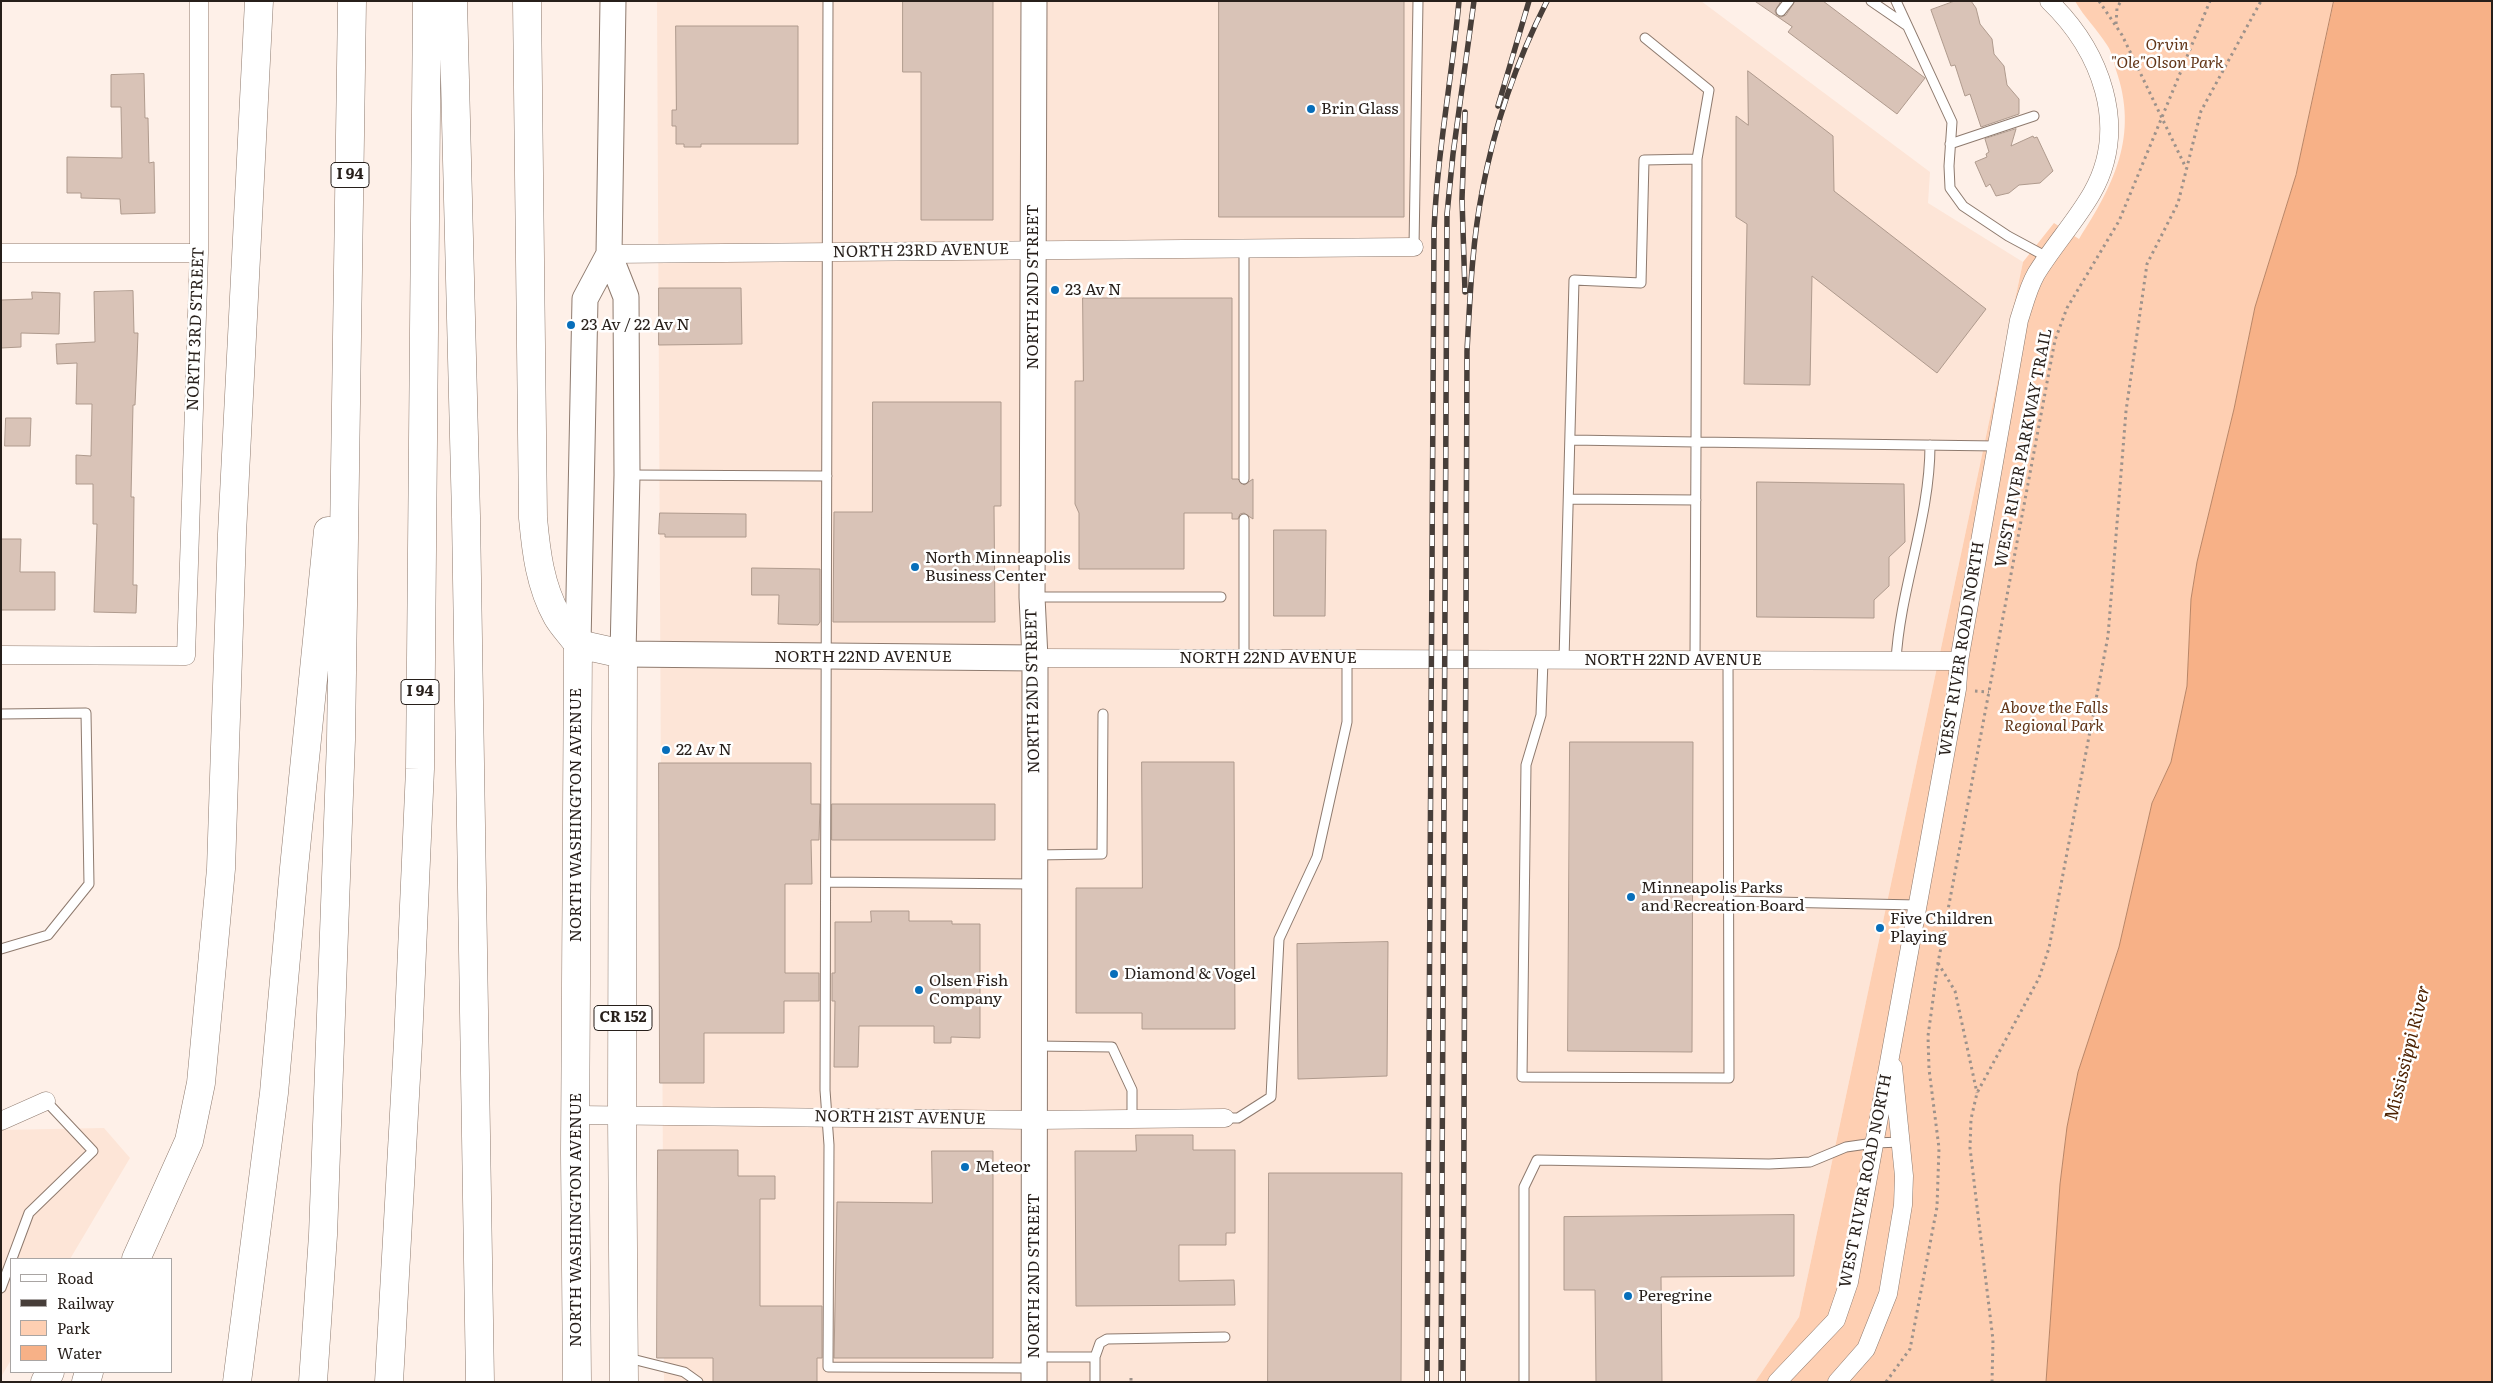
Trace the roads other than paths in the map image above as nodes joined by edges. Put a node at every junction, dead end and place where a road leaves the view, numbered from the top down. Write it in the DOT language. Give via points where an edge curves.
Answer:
graph roads {
  1 [pos="199,1"];
  2 [pos="259,1"];
  3 [pos="352,1"];
  4 [pos="427,1"];
  5 [pos="453,1"];
  6 [pos="527,1"];
  7 [pos="613,1"];
  8 [pos="828,1"];
  9 [pos="1034,1"];
  10 [pos="1418,1"];
  11 [pos="1789,1"];
  12 [pos="1871,1"];
  13 [pos="1896,1"];
  14 [pos="2049,1"];
  15 [pos="1781,11"];
  16 [pos="1907,26"];
  17 [pos="1645,38"];
  18 [pos="2034,116"];
  19 [pos="1950,144"];
  20 [pos="1697,159"];
  21 [pos="1244,248"];
  22 [pos="1414,248"];
  23 [pos="1033,249"];
  24 [pos="828,252"];
  25 [pos="1,253"];
  26 [pos="199,253"];
  27 [pos="609,254"];
  28 [pos="2047,257"];
  29 [pos="348,348"];
  30 [pos="1571,440"];
  31 [pos="1696,442"];
  32 [pos="1930,445"];
  33 [pos="1996,446"];
  34 [pos="627,475"];
  35 [pos="827,476"];
  36 [pos="1244,479"];
  37 [pos="1569,499"];
  38 [pos="1696,500"];
  39 [pos="1244,519"];
  40 [pos="1032,597"];
  41 [pos="1221,597"];
  42 [pos="578,644"];
  43 [pos="623,654"];
  44 [pos="1,655"];
  45 [pos="827,657"];
  46 [pos="1035,658"];
  47 [pos="1244,658"];
  48 [pos="1347,658"];
  49 [pos="1543,660"];
  50 [pos="1564,660"];
  51 [pos="1695,660"];
  52 [pos="1728,660"];
  53 [pos="1896,661"];
  54 [pos="1959,661"];
  55 [pos="1,714"];
  56 [pos="1103,714"];
  57 [pos="1035,855"];
  58 [pos="826,882"];
  59 [pos="1035,884"];
  60 [pos="1728,901"];
  61 [pos="1918,904"];
  62 [pos="1,949"];
  63 [pos="1891,1045"];
  64 [pos="1035,1046"];
  65 [pos="200,1084"];
  66 [pos="46,1101"];
  67 [pos="576,1115"];
  68 [pos="622,1115"];
  69 [pos="827,1118"];
  70 [pos="1225,1118"];
  71 [pos="1132,1119"];
  72 [pos="1035,1120"];
  73 [pos="1,1121"];
  74 [pos="1874,1142"];
  75 [pos="1902,1142"];
  76 [pos="12,1258"];
  77 [pos="117,1258"];
  78 [pos="136,1258"];
  79 [pos="10,1264"];
  80 [pos="1,1288"];
  81 [pos="1225,1337"];
  82 [pos="1095,1357"];
  83 [pos="624,1369"];
  84 [pos="1034,1369"];
  85 [pos="237,1382"];
  86 [pos="313,1382"];
  87 [pos="389,1382"];
  88 [pos="480,1382"];
  89 [pos="577,1382"];
  90 [pos="698,1382"];
  91 [pos="1095,1382"];
  92 [pos="1524,1382"];
  93 [pos="1777,1382"];
  94 [pos="1837,1382"];
  1 -- 26 [label="street, NORTH 3RD STREET"];
  2 -- 65 [label="main road" via="232,524 221,869"];
  3 -- 29 [label="main road, I 94"];
  4 -- 87 [label="main road, I 94" via="419,787"];
  5 -- 88 [label="main road" via="466,516"];
  6 -- 42 [label="main road" via="533,518 540,572 548,596 557,616"];
  7 -- 27 [label="street, NORTH WASHINGTON AVENUE / CR 152"];
  8 -- 24 [label="lane"];
  9 -- 23 [label="street, NORTH 2ND STREET"];
  10 -- 22 [label="lane"];
  11 -- 15 [label="lane"];
  12 -- 16 [label="lane"];
  13 -- 16 [label="lane"];
  14 -- 28 [label="street, WEST RIVER ROAD NORTH" via="2085,42 2099,72 2108,109 2107,147 2092,192"];
  16 -- 19 [label="lane" via="1952,122"];
  17 -- 20 [label="lane" via="1709,90"];
  18 -- 19 [label="lane"];
  19 -- 28 [label="lane" via="1950,188 1962,206"];
  20 -- 30 [label="lane" via="1644,160 1641,283 1574,280"];
  20 -- 31 [label="lane"];
  21 -- 22 [label="street, NORTH 23RD AVENUE"];
  21 -- 23 [label="street, NORTH 23RD AVENUE"];
  21 -- 36 [label="lane"];
  23 -- 24 [label="street, NORTH 23RD AVENUE"];
  23 -- 40 [label="street, NORTH 2ND STREET"];
  24 -- 27 [label="street, NORTH 23RD AVENUE"];
  24 -- 35 [label="lane"];
  25 -- 26 [label="street"];
  26 -- 44 [label="street, NORTH 3RD STREET" via="186,656"];
  27 -- 34 [label="street, NORTH WASHINGTON AVENUE / CR 152" via="626,297"];
  27 -- 42 [label="street, NORTH WASHINGTON AVENUE / CR 152" via="585,299"];
  28 -- 33 [label="street, WEST RIVER ROAD NORTH" via="2035,276 2019,320"];
  29 -- 85 [label="main road" via="274,1093"];
  29 -- 86 [label="main road, I 94" via="340,760 323,1235"];
  30 -- 31 [label="lane"];
  30 -- 37 [label="lane"];
  31 -- 32 [label="lane"];
  31 -- 38 [label="lane"];
  32 -- 33 [label="lane"];
  32 -- 53 [label="lane" via="1928,484 1898,632"];
  33 -- 54 [label="street, WEST RIVER ROAD NORTH"];
  34 -- 35 [label="lane"];
  34 -- 43 [label="street, NORTH WASHINGTON AVENUE / CR 152"];
  35 -- 45 [label="lane"];
  37 -- 38 [label="lane"];
  37 -- 50 [label="lane"];
  38 -- 51 [label="lane"];
  39 -- 47 [label="lane"];
  40 -- 41 [label="lane"];
  40 -- 46 [label="street, NORTH 2ND STREET"];
  42 -- 43 [label="main road, NORTH 22ND AVENUE"];
  42 -- 67 [label="main road, NORTH WASHINGTON AVENUE / CR 152"];
  43 -- 45 [label="street, NORTH 22ND AVENUE"];
  43 -- 68 [label="main road, NORTH WASHINGTON AVENUE / CR 152"];
  45 -- 46 [label="street, NORTH 22ND AVENUE"];
  45 -- 58 [label="lane"];
  46 -- 47 [label="street, NORTH 22ND AVENUE"];
  46 -- 57 [label="street, NORTH 2ND STREET"];
  47 -- 48 [label="street, NORTH 22ND AVENUE"];
  48 -- 49 [label="street, NORTH 22ND AVENUE"];
  48 -- 70 [label="lane" via="1347,722 1317,857 1279,939 1271,1097 1238,1118"];
  49 -- 50 [label="street, NORTH 22ND AVENUE"];
  49 -- 60 [label="lane" via="1541,715 1526,765 1522,1077 1729,1078"];
  50 -- 51 [label="street, NORTH 22ND AVENUE"];
  51 -- 52 [label="street, NORTH 22ND AVENUE"];
  52 -- 53 [label="street, NORTH 22ND AVENUE"];
  52 -- 60 [label="lane"];
  53 -- 54 [label="street, NORTH 22ND AVENUE"];
  54 -- 61 [label="street, WEST RIVER ROAD NORTH" via="1957,689"];
  55 -- 62 [label="lane" via="86,713 89,884 48,935"];
  56 -- 57 [label="lane" via="1102,854"];
  57 -- 59 [label="street, NORTH 2ND STREET"];
  58 -- 59 [label="lane"];
  58 -- 69 [label="lane"];
  59 -- 64 [label="street, NORTH 2ND STREET"];
  60 -- 61 [label="lane"];
  61 -- 63 [label="street, WEST RIVER ROAD NORTH"];
  63 -- 74 [label="street, WEST RIVER ROAD NORTH"];
  63 -- 75 [label="street, WEST RIVER ROAD NORTH"];
  64 -- 71 [label="lane" via="1112,1047 1132,1090"];
  64 -- 72 [label="street, NORTH 2ND STREET"];
  65 -- 77 [label="main road" via="160,1176"];
  65 -- 78 [label="main road" via="189,1141"];
  66 -- 73 [label="street"];
  66 -- 76 [label="lane" via="93,1151 29,1213"];
  67 -- 68 [label="street, NORTH 21ST AVENUE"];
  67 -- 89 [label="main road, NORTH WASHINGTON AVENUE / CR 152"];
  68 -- 69 [label="street, NORTH 21ST AVENUE"];
  68 -- 83 [label="main road, NORTH WASHINGTON AVENUE / CR 152"];
  69 -- 72 [label="street, NORTH 21ST AVENUE"];
  69 -- 84 [label="lane" via="828,1367"];
  70 -- 71 [label="street, NORTH 21ST AVENUE"];
  71 -- 72 [label="street, NORTH 21ST AVENUE"];
  72 -- 84 [label="street, NORTH 2ND STREET"];
  74 -- 75 [label="lane"];
  74 -- 92 [label="lane" via="1846,1147 1810,1162 1537,1160 1524,1187"];
  74 -- 93 [label="street, WEST RIVER ROAD NORTH" via="1849,1282 1836,1320"];
  75 -- 94 [label="street, WEST RIVER ROAD NORTH" via="1903,1204 1888,1294 1866,1349"];
  79 -- 80 [label="lane"];
  81 -- 82 [label="lane" via="1106,1338 1100,1343"];
  82 -- 84 [label="lane"];
  82 -- 91 [label="lane"];
  83 -- 90 [label="lane" via="684,1372"];
}
